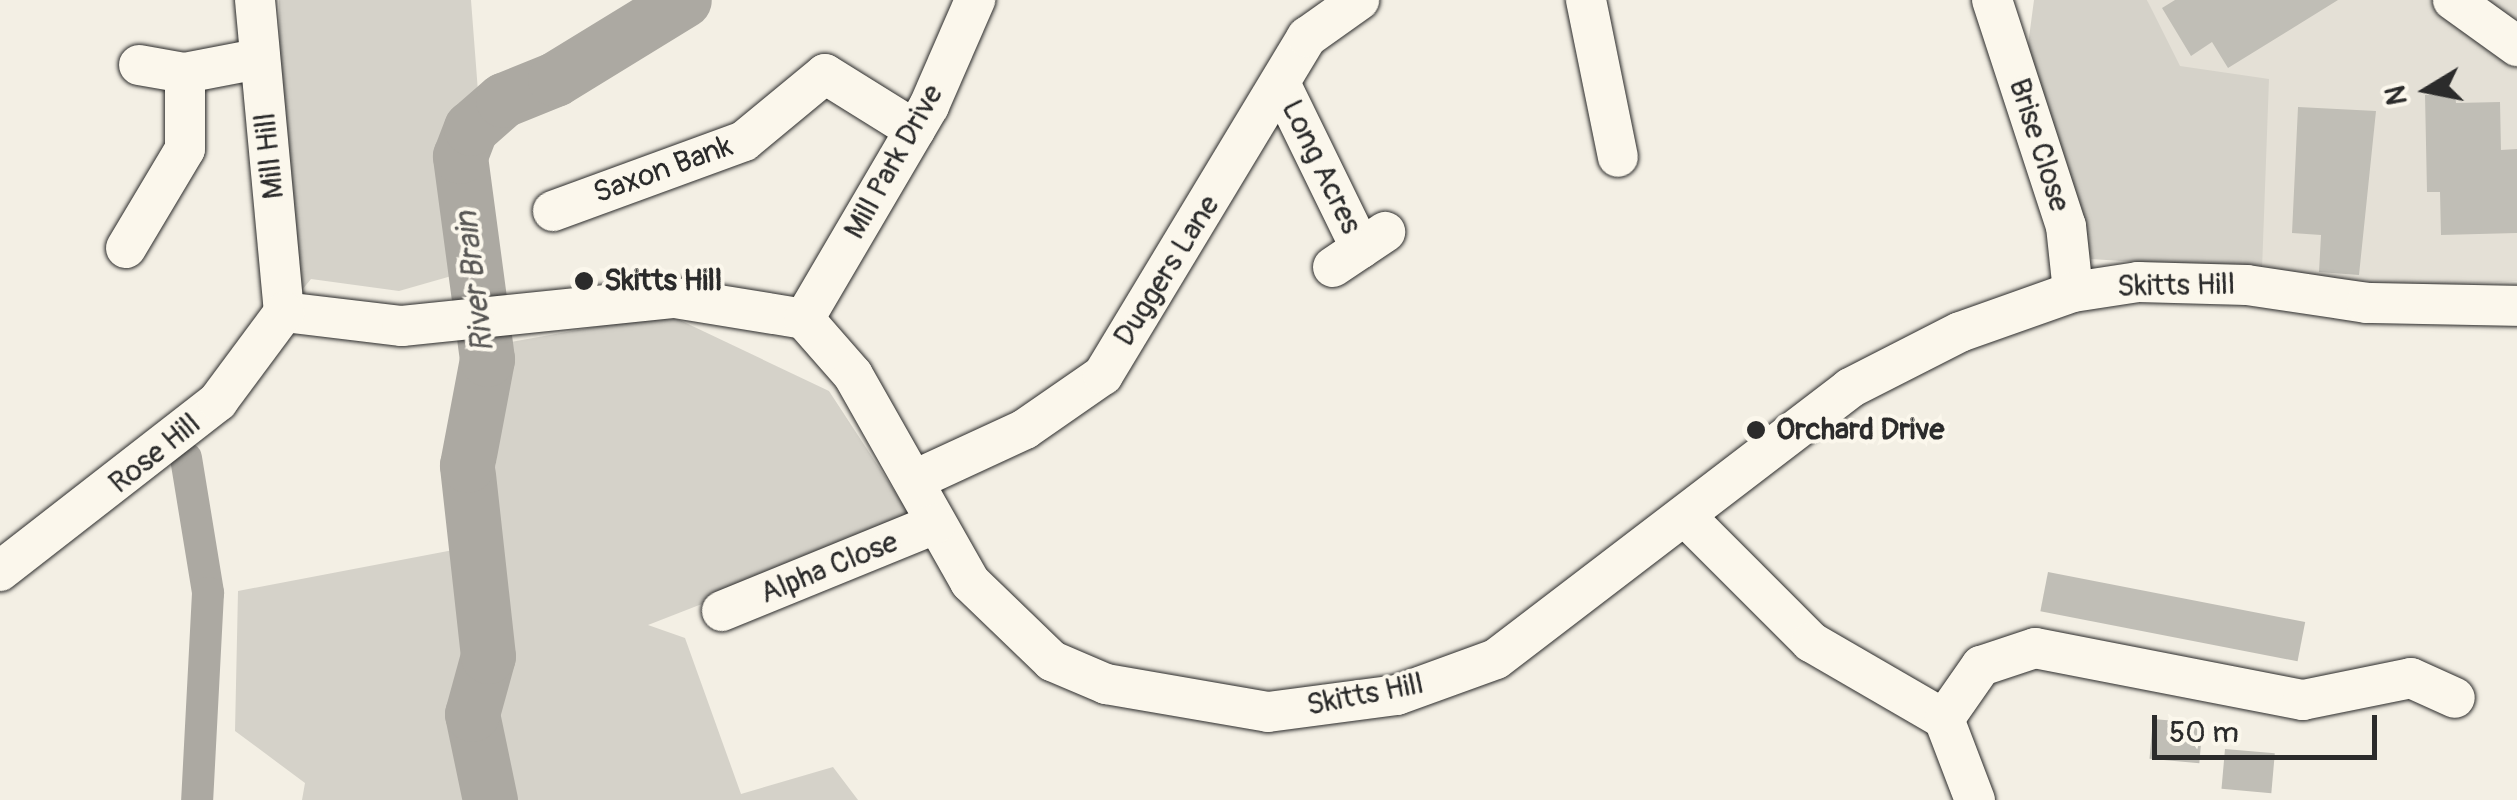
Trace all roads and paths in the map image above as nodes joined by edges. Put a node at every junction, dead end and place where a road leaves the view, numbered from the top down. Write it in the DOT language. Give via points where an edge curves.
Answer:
graph roads {
  1 [pos="255,0"];
  2 [pos="974,0"];
  3 [pos="1359,0"];
  4 [pos="1586,0"];
  5 [pos="1992,0"];
  6 [pos="2452,0"];
  7 [pos="2517,46"];
  8 [pos="258,60"];
  9 [pos="139,65"];
  10 [pos="184,73"];
  11 [pos="1281,85"];
  12 [pos="915,130"];
  13 [pos="1618,156"];
  14 [pos="553,210"];
  15 [pos="126,248"];
  16 [pos="1360,250"];
  17 [pos="2073,292"];
  18 [pos="2517,306"];
  19 [pos="284,312"];
  20 [pos="804,319"];
  21 [pos="917,479"];
  22 [pos="1686,517"];
  23 [pos="936,524"];
  24 [pos="0,571"];
  25 [pos="722,611"];
  26 [pos="2454,698"];
  27 [pos="1944,719"];
  28 [pos="1975,800"];
  1 -- 8 [label="street, Mill Hill"];
  2 -- 12 [label="street, Mill Park Drive"];
  3 -- 11 [label="street, Duggers Lane" via="1307,37"];
  4 -- 13 [label="street"];
  5 -- 17 [label="street, Brise Close" via="2066,226"];
  6 -- 7 [label="street"];
  8 -- 10 [label="street"];
  8 -- 19 [label="street, Mill Hill"];
  9 -- 10 [label="street"];
  10 -- 15 [label="street" via="184,148"];
  11 -- 16 [label="street, Long Acres"];
  11 -- 21 [label="street, Duggers Lane" via="1102,374 1025,429"];
  12 -- 14 [label="street, Saxon Bank" via="825,74 744,141"];
  12 -- 20 [label="street, Mill Park Drive"];
  17 -- 18 [label="street, Skitts Hill" via="2138,282 2248,284 2367,303"];
  17 -- 22 [label="street, Skitts Hill" via="1960,332 1850,388"];
  19 -- 20 [label="street" via="402,326 675,298"];
  19 -- 24 [label="street, Rose Hill" via="218,402"];
  20 -- 21 [label="street, Skitts Hill" via="853,375"];
  21 -- 23 [label="street, Skitts Hill"];
  22 -- 23 [label="street, Skitts Hill" via="1496,659 1397,695 1268,712 1106,684 1052,661 970,582"];
  22 -- 27 [label="street" via="1811,642"];
  23 -- 25 [label="street, Alpha Close"];
  26 -- 27 [label="street" via="2411,678 2303,700 2035,648 1981,666"];
  27 -- 28 [label="street"];
}
